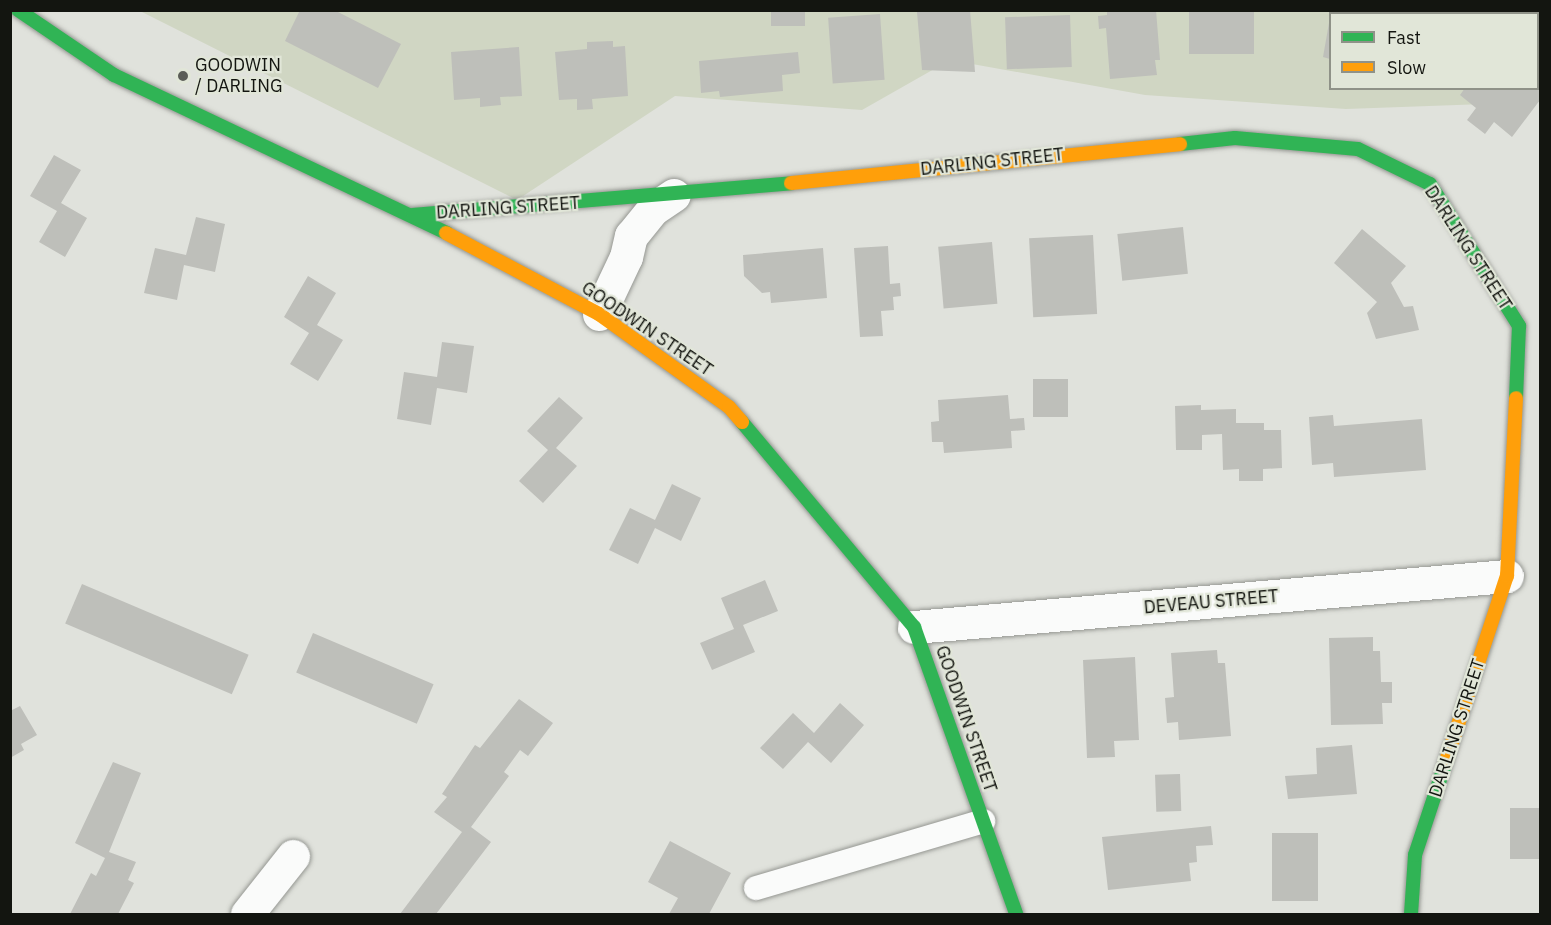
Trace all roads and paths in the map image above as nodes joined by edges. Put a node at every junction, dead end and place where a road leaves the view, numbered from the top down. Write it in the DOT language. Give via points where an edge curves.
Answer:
graph roads {
  1 [pos="18,10"];
  2 [pos="674,195"];
  3 [pos="413,215"];
  4 [pos="599,314"];
  5 [pos="1507,576"];
  6 [pos="914,627"];
  7 [pos="983,821"];
  8 [pos="293,856"];
  9 [pos="756,888"];
  10 [pos="247,915"];
  11 [pos="1016,915"];
  12 [pos="1411,915"];
  1 -- 3 [label="street, GOODWIN STREET" via="114,75"];
  2 -- 3 [label="street, DARLING STREET"];
  2 -- 4 [label="street" via="653,209 631,236 626,257"];
  2 -- 5 [label="street, DARLING STREET" via="1235,138 1358,149 1430,184 1519,326"];
  3 -- 4 [label="street, GOODWIN STREET"];
  4 -- 6 [label="street, GOODWIN STREET" via="729,407"];
  5 -- 6 [label="street, DEVEAU STREET"];
  5 -- 12 [label="street, DARLING STREET" via="1414,855"];
  6 -- 7 [label="street, GOODWIN STREET"];
  7 -- 9 [label="lane"];
  7 -- 11 [label="street, GOODWIN STREET"];
  8 -- 10 [label="street"];
}
